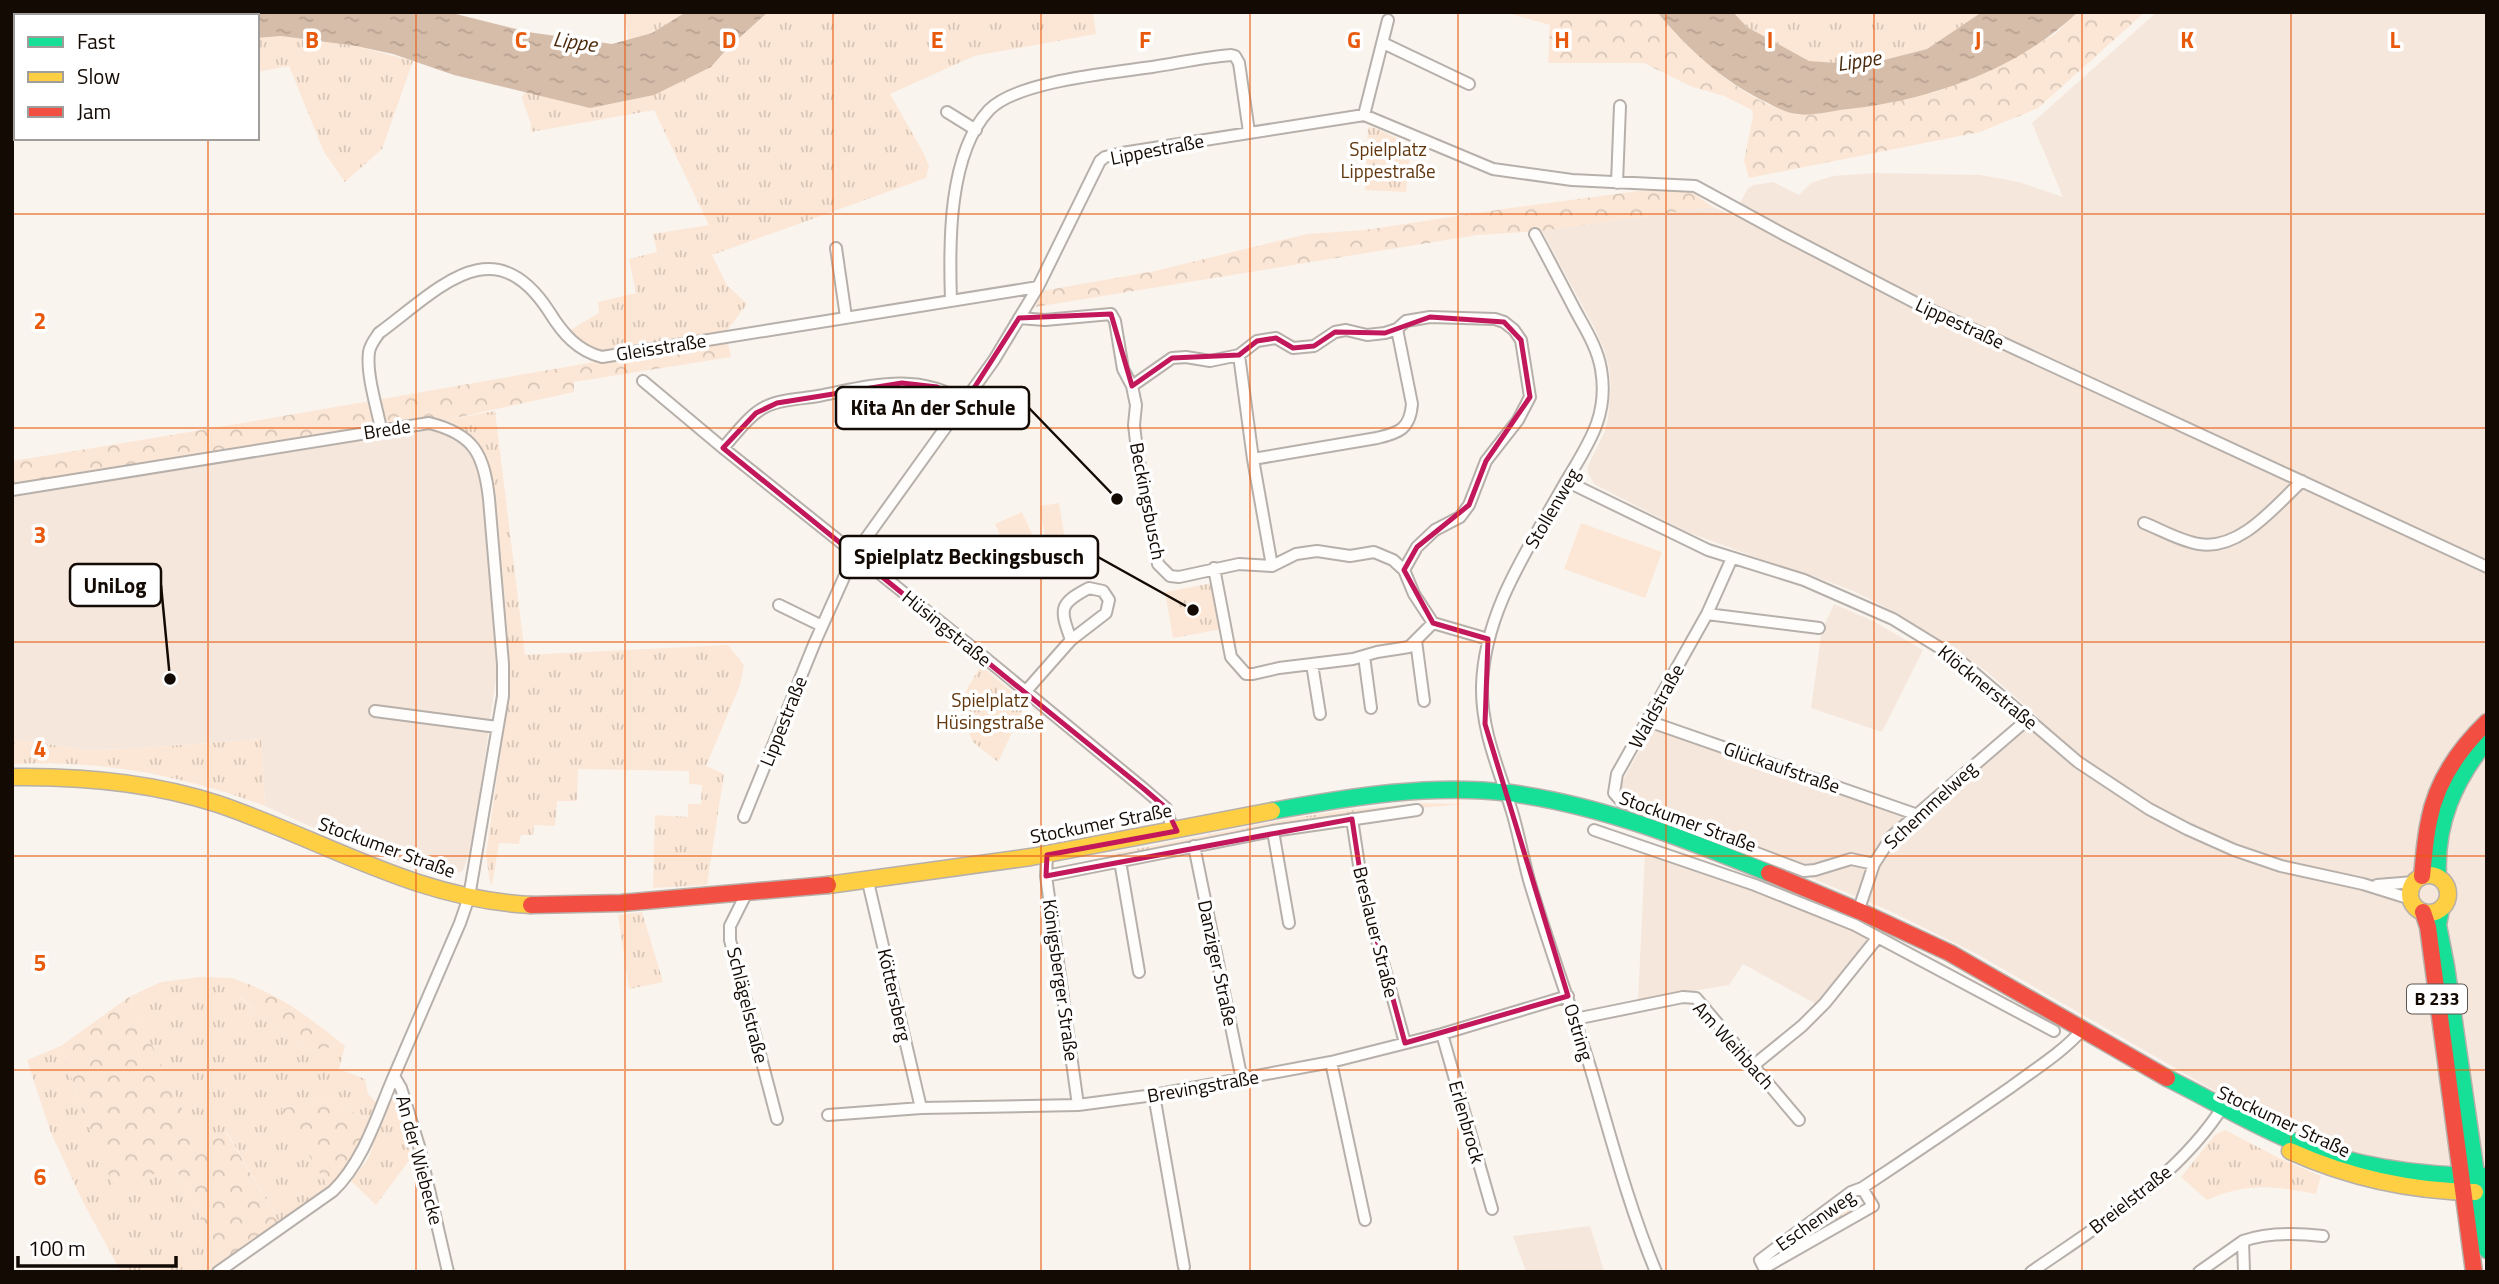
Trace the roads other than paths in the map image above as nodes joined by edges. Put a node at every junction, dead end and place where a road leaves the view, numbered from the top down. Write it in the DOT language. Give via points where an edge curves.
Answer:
graph roads {
  1 [pos="1388,20"];
  2 [pos="1383,43"];
  3 [pos="1469,84"];
  4 [pos="1620,106"];
  5 [pos="947,112"];
  6 [pos="1364,115"];
  7 [pos="976,130"];
  8 [pos="1249,132"];
  9 [pos="1617,183"];
  10 [pos="1535,234"];
  11 [pos="836,248"];
  12 [pos="1038,287"];
  13 [pos="951,300"];
  14 [pos="846,317"];
  15 [pos="1018,318"];
  16 [pos="1397,329"];
  17 [pos="1239,355"];
  18 [pos="643,381"];
  19 [pos="1132,386"];
  20 [pos="965,402"];
  21 [pos="381,429"];
  22 [pos="723,448"];
  23 [pos="1253,459"];
  24 [pos="1566,481"];
  25 [pos="2302,481"];
  26 [pos="12,490"];
  27 [pos="2144,523"];
  28 [pos="854,555"];
  29 [pos="1732,558"];
  30 [pos="1272,566"];
  31 [pos="2487,567"];
  32 [pos="1214,568"];
  33 [pos="1404,569"];
  34 [pos="779,605"];
  35 [pos="1707,614"];
  36 [pos="1433,623"];
  37 [pos="822,626"];
  38 [pos="1819,628"];
  39 [pos="1071,639"];
  40 [pos="1488,639"];
  41 [pos="1416,641"];
  42 [pos="1364,656"];
  43 [pos="1312,664"];
  44 [pos="1026,691"];
  45 [pos="1424,701"];
  46 [pos="1371,708"];
  47 [pos="375,711"];
  48 [pos="1320,714"];
  49 [pos="2028,719"];
  50 [pos="1648,720"];
  51 [pos="2487,722"];
  52 [pos="497,727"];
  53 [pos="2487,740"];
  54 [pos="12,777"];
  55 [pos="1504,792"];
  56 [pos="1618,798"];
  57 [pos="1418,810"];
  58 [pos="1915,814"];
  59 [pos="744,817"];
  60 [pos="1352,819"];
  61 [pos="1594,830"];
  62 [pos="1173,831"];
  63 [pos="1273,831"];
  64 [pos="1194,846"];
  65 [pos="1048,855"];
  66 [pos="1120,861"];
  67 [pos="1874,864"];
  68 [pos="1046,876"];
  69 [pos="2425,878"];
  70 [pos="868,882"];
  71 [pos="2363,884"];
  72 [pos="746,894"];
  73 [pos="469,897"];
  74 [pos="2410,899"];
  75 [pos="1859,909"];
  76 [pos="2441,909"];
  77 [pos="2423,912"];
  78 [pos="1289,923"];
  79 [pos="1878,937"];
  80 [pos="1139,972"];
  81 [pos="1568,996"];
  82 [pos="1575,1019"];
  83 [pos="2082,1029"];
  84 [pos="2054,1031"];
  85 [pos="1442,1034"];
  86 [pos="1405,1044"];
  87 [pos="1331,1062"];
  88 [pos="1754,1066"];
  89 [pos="2156,1072"];
  90 [pos="394,1076"];
  91 [pos="1242,1080"];
  92 [pos="1154,1095"];
  93 [pos="1078,1105"];
  94 [pos="921,1108"];
  95 [pos="2218,1114"];
  96 [pos="828,1115"];
  97 [pos="777,1119"];
  98 [pos="1799,1120"];
  99 [pos="2461,1184"];
  100 [pos="2482,1184"];
  101 [pos="1862,1188"];
  102 [pos="1492,1209"];
  103 [pos="1365,1220"];
  104 [pos="2323,1236"];
  105 [pos="2243,1241"];
  106 [pos="2487,1250"];
  107 [pos="1184,1267"];
  108 [pos="218,1272"];
  109 [pos="448,1272"];
  110 [pos="1656,1272"];
  111 [pos="2031,1272"];
  112 [pos="2199,1272"];
  113 [pos="2244,1272"];
  114 [pos="2474,1272"];
  1 -- 2 [label="street"];
  2 -- 3 [label="street"];
  2 -- 6 [label="street"];
  4 -- 9 [label="street"];
  5 -- 7 [label="street"];
  6 -- 8 [label="street, Lippestraße"];
  6 -- 9 [label="street, Lippestraße" via="1484,167"];
  7 -- 8 [label="street" via="991,108 1013,94 1091,76 1231,55 1239,63"];
  7 -- 13 [label="street" via="954,195"];
  8 -- 12 [label="street, Lippestraße" via="1105,157 1092,174"];
  9 -- 25 [label="street, Lippestraße" via="1695,186 1916,303"];
  10 -- 24 [label="street, Stollenweg" via="1589,335 1601,371 1600,419"];
  11 -- 14 [label="street"];
  12 -- 13 [label="street, Gleisstraße"];
  12 -- 15 [label="street, Lippestraße"];
  13 -- 14 [label="street, Gleisstraße"];
  14 -- 21 [label="street, Gleisstraße" via="602,356 571,340 520,278 506,270 481,270 453,279 379,333 371,344 370,371"];
  15 -- 19 [label="street, Beckingsbusch" via="1111,314 1123,369"];
  15 -- 20 [label="street, Lippestraße"];
  16 -- 17 [label="street" via="1367,335 1335,332 1314,346 1293,348 1276,338 1257,341"];
  16 -- 23 [label="street" via="1412,404 1404,428 1377,438"];
  16 -- 33 [label="street" via="1406,321 1430,317 1504,322 1521,340 1530,397 1486,461 1469,506 1417,547"];
  17 -- 19 [label="street" via="1210,361 1172,358"];
  17 -- 23 [label="street"];
  18 -- 22 [label="street, Hüsingstraße"];
  19 -- 32 [label="street, Beckingsbusch" via="1137,450 1158,564 1170,576 1179,577"];
  20 -- 22 [label="street" via="937,387 902,383 777,403 756,413"];
  20 -- 28 [label="street, Lippestraße"];
  21 -- 26 [label="street, Brede"];
  21 -- 52 [label="street, Brede" via="429,423 448,427 480,455 488,486 503,664"];
  22 -- 28 [label="street, Hüsingstraße"];
  23 -- 30 [label="street"];
  24 -- 29 [label="street, Klöcknerstraße"];
  24 -- 40 [label="street, Stollenweg" via="1511,579"];
  25 -- 27 [label="street" via="2249,529 2225,543 2186,541"];
  25 -- 31 [label="street, Lippestraße"];
  28 -- 37 [label="street, Lippestraße"];
  28 -- 44 [label="street, Hüsingstraße"];
  29 -- 35 [label="street, Waldstraße"];
  29 -- 49 [label="street, Klöcknerstraße" via="1804,580 1893,619 1958,659"];
  30 -- 32 [label="street, Beckingsbusch"];
  30 -- 33 [label="street, Beckingsbusch" via="1296,554 1317,551 1350,556 1374,552"];
  32 -- 43 [label="street" via="1231,657 1240,669 1253,674"];
  33 -- 36 [label="street"];
  34 -- 37 [label="street"];
  35 -- 38 [label="street"];
  35 -- 50 [label="street, Waldstraße"];
  36 -- 40 [label="street"];
  36 -- 41 [label="street"];
  37 -- 59 [label="street, Lippestraße"];
  39 -- 39 [label="street" via="1106,613 1109,600 1103,591 1089,588 1065,605 1062,614"];
  39 -- 44 [label="street"];
  40 -- 55 [label="street, Stollenweg" via="1483,707"];
  41 -- 42 [label="street" via="1409,647"];
  41 -- 45 [label="street"];
  42 -- 43 [label="street"];
  42 -- 46 [label="street"];
  43 -- 48 [label="street"];
  44 -- 62 [label="street, Hüsingstraße" via="1166,808"];
  47 -- 52 [label="street"];
  49 -- 58 [label="street, Schemmelweg"];
  49 -- 71 [label="street, Klöcknerstraße" via="2111,784 2187,829 2281,866"];
  50 -- 56 [label="street, Waldstraße" via="1617,774 1613,788"];
  50 -- 58 [label="street, Glückaufstraße"];
  51 -- 69 [label="main road, B 233" via="2459,754 2439,790 2430,817"];
  52 -- 73 [label="street, Brede"];
  53 -- 69 [label="main road, B 233" via="2451,793"];
  54 -- 73 [label="main road, Stockumer Straße" via="98,778 174,792 243,813 397,877"];
  55 -- 62 [label="main road, Stockumer Straße" via="1436,791 1343,799"];
  55 -- 75 [label="main road, Stockumer Straße" via="1560,801 1644,824"];
  55 -- 81 [label="street, Ostring"];
  56 -- 67 [label="street, Stockumer Straße" via="1804,871 1851,859"];
  57 -- 60 [label="street"];
  58 -- 67 [label="street, Schemmelweg" via="1883,846"];
  60 -- 63 [label="street"];
  60 -- 86 [label="street, Breslauer Straße" via="1362,885"];
  61 -- 79 [label="street, Stockumer Straße" via="1809,905"];
  62 -- 65 [label="main road, Stockumer Straße"];
  63 -- 64 [label="street"];
  63 -- 78 [label="street"];
  64 -- 66 [label="street"];
  64 -- 91 [label="street, Danziger Straße"];
  65 -- 68 [label="street, Königsberger Straße"];
  65 -- 70 [label="main road, Stockumer Straße"];
  66 -- 68 [label="street"];
  66 -- 80 [label="street"];
  67 -- 75 [label="street, Schemmelweg"];
  68 -- 93 [label="street, Königsberger Straße"];
  69 -- 71 [label="street, Klöcknerstraße"];
  69 -- 74 [label="main road, B 233" via="2410,891"];
  69 -- 76 [label="main road, B 233" via="2445,883 2447,900"];
  70 -- 72 [label="main road, Stockumer Straße"];
  70 -- 94 [label="street, Köttersberg"];
  71 -- 74 [label="street, Klöcknerstraße"];
  72 -- 73 [label="main road, Stockumer Straße" via="567,906"];
  72 -- 97 [label="street, Schlägelstraße" via="730,926 730,940"];
  73 -- 90 [label="street, An der Wiebecke"];
  74 -- 77 [label="main road"];
  75 -- 83 [label="main road, Stockumer Straße"];
  76 -- 77 [label="main road"];
  76 -- 100 [label="main road, B 233" via="2438,925"];
  77 -- 99 [label="main road, B 233"];
  79 -- 84 [label="street, Stockumer Straße"];
  79 -- 88 [label="street" via="1825,1003"];
  81 -- 82 [label="street, Ostring"];
  81 -- 85 [label="street, Brevingstraße"];
  82 -- 88 [label="street, Am Weihbach" via="1689,996 1696,998"];
  82 -- 110 [label="street, Ostring"];
  83 -- 89 [label="main road, Stockumer Straße"];
  83 -- 101 [label="street, Eschenweg" via="2047,1061"];
  85 -- 86 [label="street, Brevingstraße"];
  85 -- 102 [label="street, Erlenbrock"];
  86 -- 87 [label="street, Brevingstraße"];
  87 -- 91 [label="street, Brevingstraße"];
  87 -- 103 [label="street"];
  88 -- 98 [label="street, Am Weihbach"];
  89 -- 95 [label="main road, Stockumer Straße"];
  89 -- 99 [label="main road, Stockumer Straße" via="2252,1124 2324,1154"];
  90 -- 108 [label="street" via="358,1158 342,1182"];
  90 -- 109 [label="street, An der Wiebecke" via="419,1146"];
  91 -- 92 [label="street, Brevingstraße"];
  92 -- 93 [label="street, Brevingstraße"];
  92 -- 107 [label="street"];
  93 -- 94 [label="street, Brevingstraße"];
  94 -- 96 [label="street, Brevingstraße"];
  95 -- 99 [label="main road, Stockumer Straße" via="2303,1158 2351,1176 2383,1184"];
  95 -- 111 [label="street, Breielstraße" via="2184,1156 2146,1190"];
  99 -- 100 [label="main road, Stockumer Straße"];
  99 -- 114 [label="main road, B 233"];
  100 -- 106 [label="main road, B 233"];
  101 -- 101 [label="street, Eschenweg" via="1872,1206 1764,1268 1760,1260 1850,1192"];
  104 -- 105 [label="street" via="2258,1236"];
  105 -- 112 [label="street"];
  105 -- 113 [label="street"];
}
